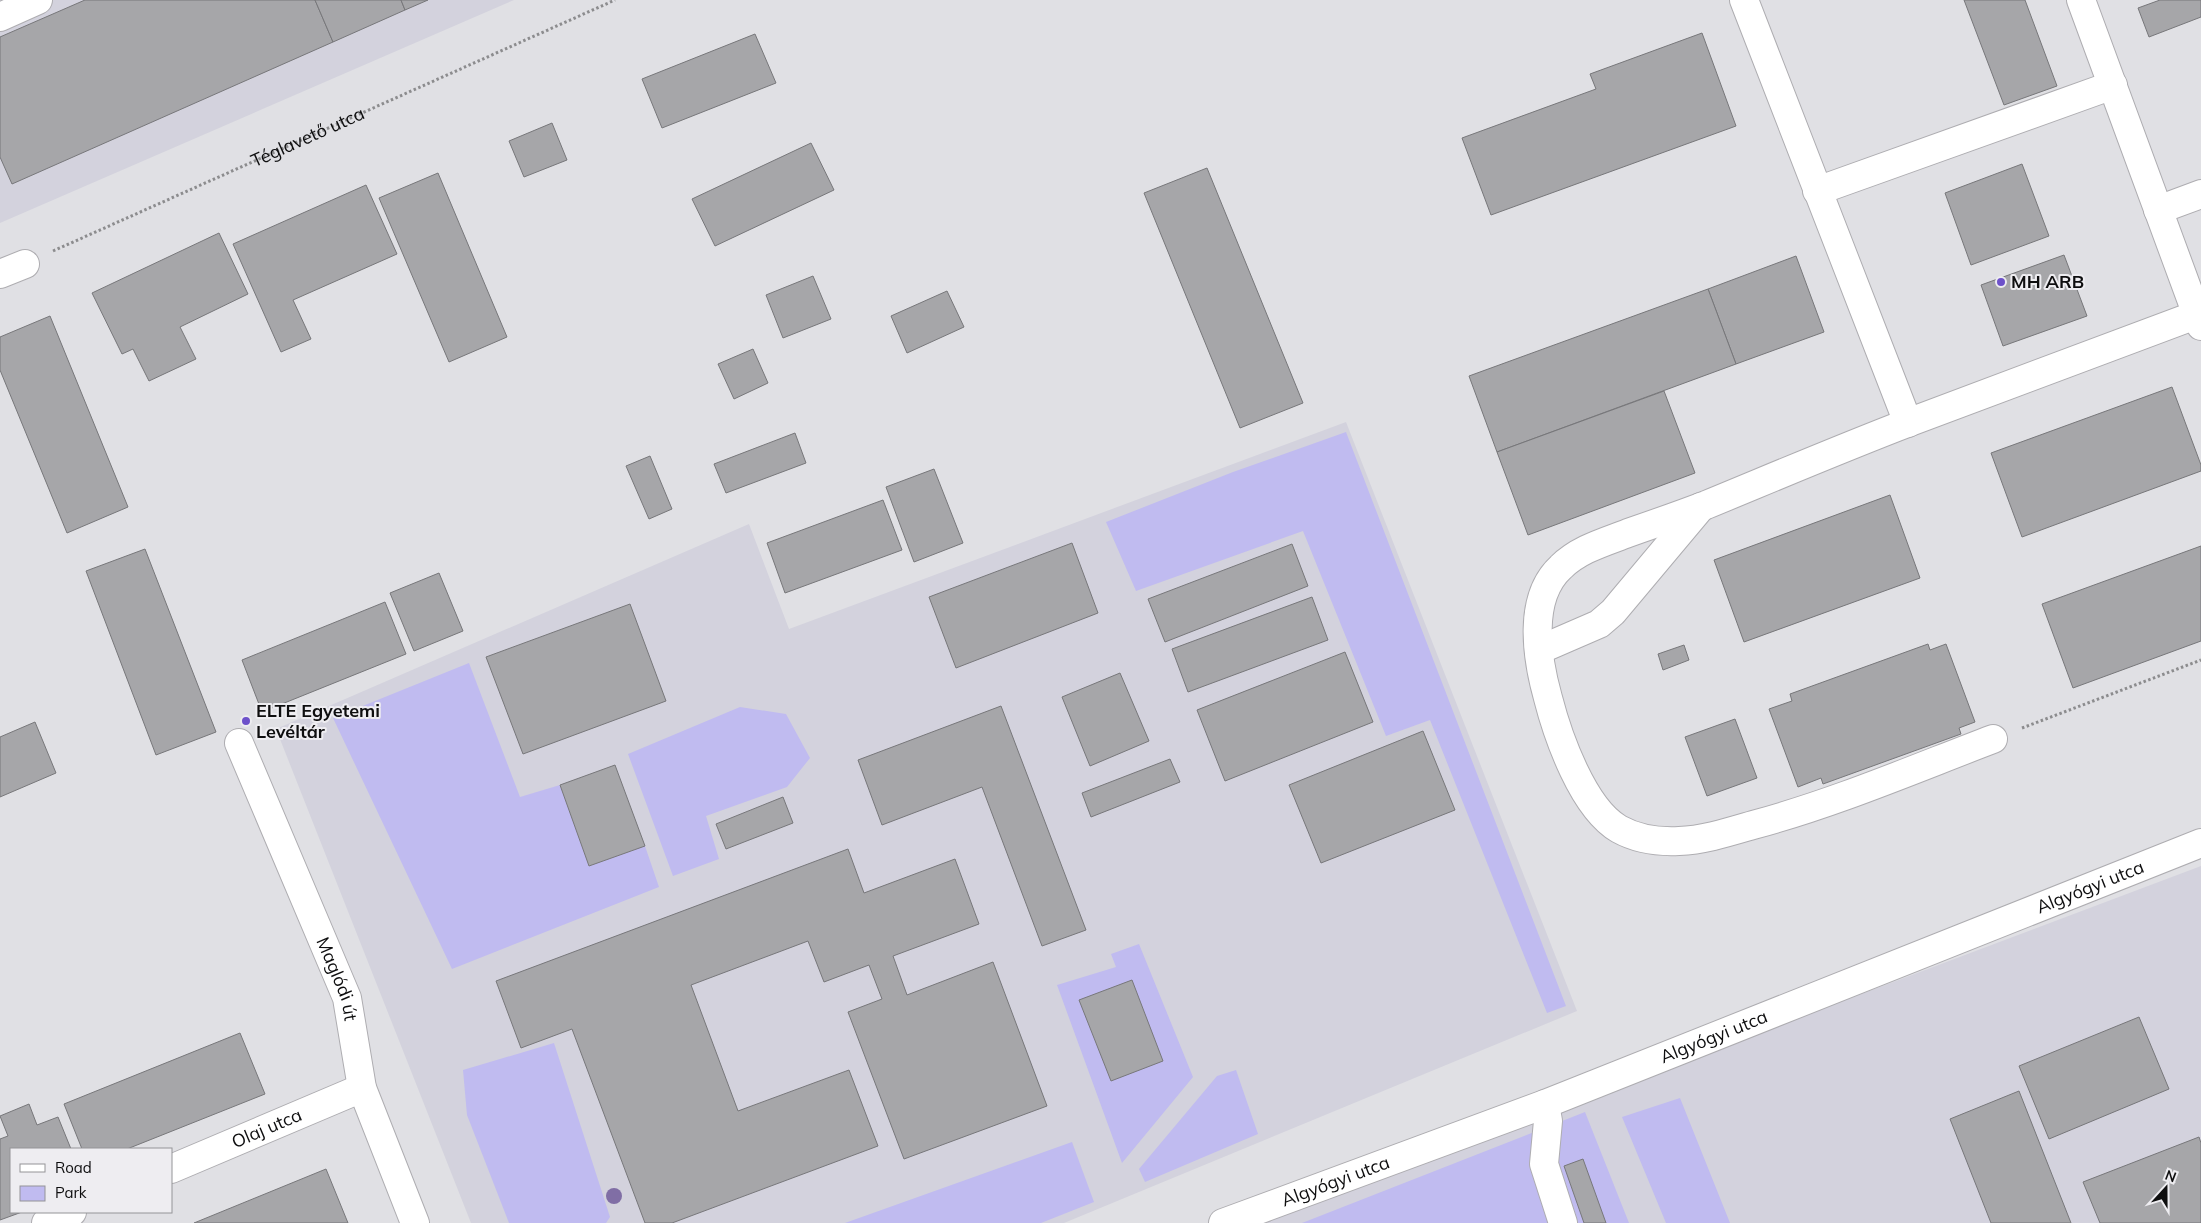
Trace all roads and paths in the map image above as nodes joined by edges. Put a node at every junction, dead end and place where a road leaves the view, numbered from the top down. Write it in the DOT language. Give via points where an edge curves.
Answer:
graph roads {
  1 [pos="38,0"];
  2 [pos="615,0"];
  3 [pos="1744,0"];
  4 [pos="2085,1"];
  5 [pos="0,17"];
  6 [pos="2113,85"];
  7 [pos="1817,190"];
  8 [pos="2201,194"];
  9 [pos="2158,210"];
  10 [pos="8,265"];
  11 [pos="2200,318"];
  12 [pos="1908,423"];
  13 [pos="1702,506"];
  14 [pos="1539,650"];
  15 [pos="2201,660"];
  16 [pos="1993,739"];
  17 [pos="239,743"];
  18 [pos="2201,843"];
  19 [pos="362,1088"];
  20 [pos="1545,1104"];
  21 [pos="172,1170"];
  22 [pos="70,1213"];
  23 [pos="46,1223"];
  24 [pos="415,1223"];
  25 [pos="1223,1223"];
  26 [pos="1564,1223"];
  1 -- 5 [label="street"];
  2 -- 10 [label="path, Téglavető utca"];
  3 -- 7 [label="street"];
  4 -- 6 [label="street"];
  6 -- 7 [label="street"];
  6 -- 9 [label="street"];
  7 -- 12 [label="street"];
  8 -- 9 [label="street"];
  9 -- 11 [label="street"];
  11 -- 12 [label="street"];
  12 -- 13 [label="street"];
  13 -- 14 [label="street" via="1613,612 1592,627"];
  13 -- 14 [label="street" via="1588,548 1562,566 1550,579 1544,595 1539,614"];
  14 -- 16 [label="street" via="1556,727 1586,795 1617,828 1657,841 1711,836 1790,815"];
  15 -- 16 [label="path"];
  17 -- 19 [label="street, Maglódi út" via="347,998"];
  18 -- 20 [label="street, Algyógyi utca"];
  19 -- 21 [label="street, Olaj utca"];
  19 -- 24 [label="street, Maglódi út"];
  20 -- 25 [label="street, Algyógyi utca"];
  20 -- 26 [label="street" via="1548,1121 1544,1164"];
  22 -- 23 [label="street"];
}
